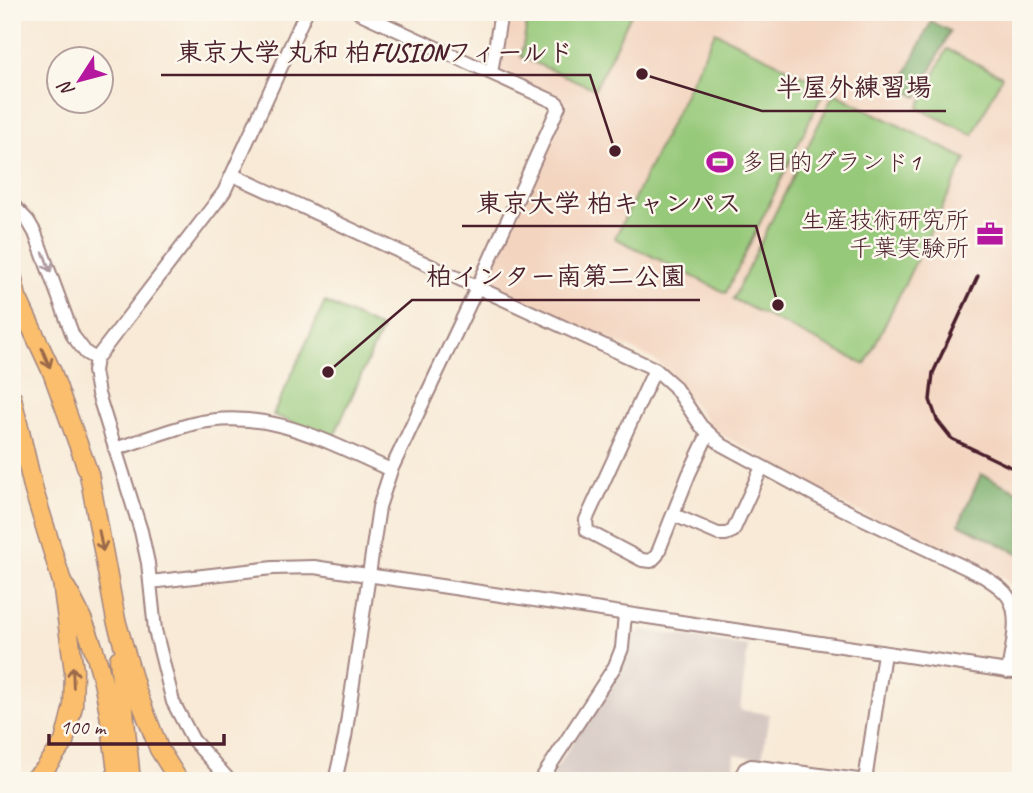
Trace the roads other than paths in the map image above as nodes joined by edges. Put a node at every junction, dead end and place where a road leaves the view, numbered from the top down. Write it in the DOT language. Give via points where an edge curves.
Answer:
graph roads {
  1 [pos="306,12"];
  2 [pos="358,12"];
  3 [pos="501,12"];
  4 [pos="491,73"];
  5 [pos="233,175"];
  6 [pos="12,204"];
  7 [pos="12,275"];
  8 [pos="478,286"];
  9 [pos="15,294"];
  10 [pos="96,359"];
  11 [pos="655,369"];
  12 [pos="12,398"];
  13 [pos="708,434"];
  14 [pos="115,449"];
  15 [pos="762,467"];
  16 [pos="391,470"];
  17 [pos="674,515"];
  18 [pos="369,575"];
  19 [pos="62,582"];
  20 [pos="150,582"];
  21 [pos="625,614"];
  22 [pos="116,620"];
  23 [pos="884,653"];
  24 [pos="1014,672"];
  25 [pos="32,781"];
  26 [pos="118,781"];
  27 [pos="131,781"];
  28 [pos="179,781"];
  29 [pos="230,781"];
  30 [pos="335,781"];
  31 [pos="540,781"];
  32 [pos="739,781"];
  33 [pos="866,781"];
  1 -- 5 [label="street"];
  2 -- 4 [label="street"];
  3 -- 4 [label="street"];
  4 -- 8 [label="street" via="559,106"];
  5 -- 8 [label="street"];
  5 -- 10 [label="street"];
  6 -- 10 [label="street, one-way" via="35,233 73,336"];
  7 -- 9 [label="highway"];
  8 -- 11 [label="street"];
  8 -- 16 [label="street"];
  9 -- 22 [label="highway, one-way" via="52,372 89,474"];
  10 -- 14 [label="street" via="94,371"];
  11 -- 13 [label="street" via="674,386"];
  11 -- 17 [label="street" via="585,528 651,561"];
  12 -- 19 [label="highway"];
  13 -- 15 [label="street"];
  13 -- 17 [label="street"];
  14 -- 16 [label="street" via="192,424 251,419 295,428"];
  14 -- 20 [label="street" via="141,531"];
  15 -- 17 [label="street" via="733,531 718,534"];
  15 -- 24 [label="street" via="1001,588 1014,610"];
  16 -- 18 [label="street" via="379,507"];
  18 -- 20 [label="street" via="314,567 273,568"];
  18 -- 21 [label="street"];
  18 -- 30 [label="street"];
  25 -- 19 [label="highway, one-way" via="64,742 73,706 74,671"];
  19 -- 26 [label="highway" via="88,631 105,682"];
  20 -- 29 [label="street" via="155,630 173,702 192,740"];
  21 -- 23 [label="street"];
  21 -- 31 [label="street" via="615,666"];
  22 -- 27 [label="highway"];
  22 -- 28 [label="highway" via="150,729"];
  23 -- 24 [label="street"];
  23 -- 33 [label="street"];
  32 -- 33 [label="street" via="751,766"];
}
